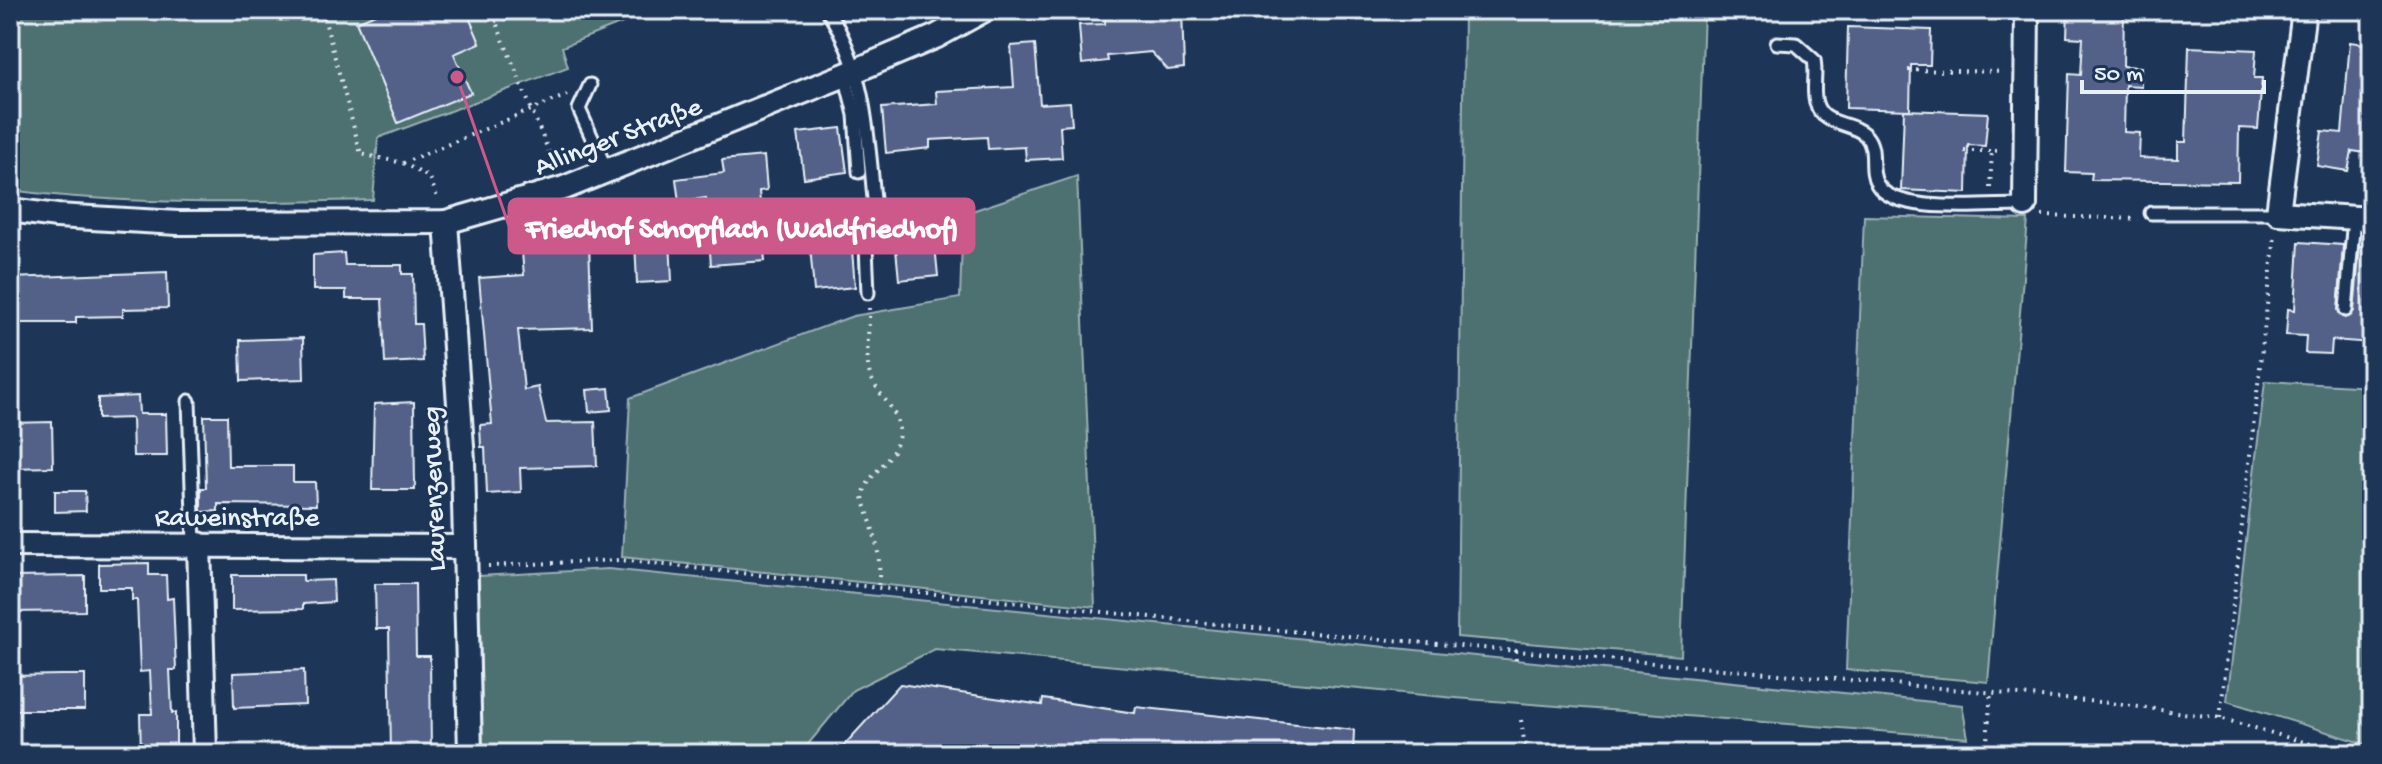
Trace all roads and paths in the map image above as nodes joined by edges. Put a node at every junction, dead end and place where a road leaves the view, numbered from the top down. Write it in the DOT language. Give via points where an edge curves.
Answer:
graph roads {
  1 [pos="322,10"];
  2 [pos="491,10"];
  3 [pos="542,10"];
  4 [pos="827,10"];
  5 [pos="984,10"];
  6 [pos="2027,10"];
  7 [pos="2304,10"];
  8 [pos="495,21"];
  9 [pos="1777,43"];
  10 [pos="1908,70"];
  11 [pos="2025,72"];
  12 [pos="850,73"];
  13 [pos="590,85"];
  14 [pos="531,110"];
  15 [pos="2024,150"];
  16 [pos="1964,151"];
  17 [pos="1992,151"];
  18 [pos="403,163"];
  19 [pos="607,171"];
  20 [pos="859,172"];
  21 [pos="564,188"];
  22 [pos="1989,204"];
  23 [pos="2025,205"];
  24 [pos="10,210"];
  25 [pos="2151,213"];
  26 [pos="2278,213"];
  27 [pos="2363,218"];
  28 [pos="446,222"];
  29 [pos="868,293"];
  30 [pos="2346,310"];
  31 [pos="189,401"];
  32 [pos="196,544"];
  33 [pos="10,545"];
  34 [pos="464,557"];
  35 [pos="878,587"];
  36 [pos="1515,650"];
  37 [pos="1516,661"];
  38 [pos="1991,692"];
  39 [pos="2220,718"];
  40 [pos="1521,720"];
  41 [pos="205,754"];
  42 [pos="470,754"];
  43 [pos="1526,754"];
  44 [pos="1986,754"];
  45 [pos="2345,754"];
  1 -- 18 [label="path" via="361,154"];
  2 -- 8 [label="path"];
  3 -- 8 [label="path"];
  4 -- 12 [label="lane" via="839,27"];
  5 -- 12 [label="street, Allinger Straße"];
  6 -- 11 [label="street"];
  7 -- 26 [label="street"];
  8 -- 14 [label="path"];
  9 -- 22 [label="lane" via="1796,44 1814,60 1817,107 1865,136 1873,151 1875,180 1890,196 1911,204"];
  10 -- 11 [label="path"];
  11 -- 15 [label="street"];
  12 -- 19 [label="street, Allinger Straße"];
  12 -- 20 [label="lane"];
  12 -- 29 [label="lane" via="863,90 875,209 865,224"];
  13 -- 14 [label="path"];
  13 -- 19 [label="lane" via="579,109"];
  14 -- 18 [label="path"];
  14 -- 21 [label="path"];
  15 -- 17 [label="path"];
  15 -- 23 [label="street"];
  16 -- 17 [label="path"];
  17 -- 22 [label="path"];
  18 -- 28 [label="path" via="430,178"];
  19 -- 21 [label="street, Allinger Straße"];
  21 -- 28 [label="street, Allinger Straße"];
  22 -- 23 [label="lane"];
  23 -- 25 [label="path" via="2033,216 2137,219"];
  24 -- 28 [label="street, Allinger Straße" via="178,223"];
  25 -- 26 [label="lane"];
  26 -- 27 [label="street"];
  26 -- 39 [label="path"];
  27 -- 30 [label="lane"];
  28 -- 34 [label="street, Laurenzerweg" via="463,460"];
  29 -- 35 [label="path" via="869,371 897,418 899,432 894,450 870,479 863,497 877,536"];
  31 -- 32 [label="lane"];
  32 -- 33 [label="street, Raweinstraße"];
  32 -- 34 [label="street, Raweinstraße"];
  32 -- 41 [label="street"];
  34 -- 35 [label="path" via="619,560"];
  34 -- 42 [label="street, Laurenzerweg"];
  35 -- 36 [label="path"];
  36 -- 37 [label="path"];
  36 -- 38 [label="path"];
  38 -- 39 [label="path"];
  38 -- 44 [label="path"];
  39 -- 45 [label="path"];
  40 -- 43 [label="path"];
}
